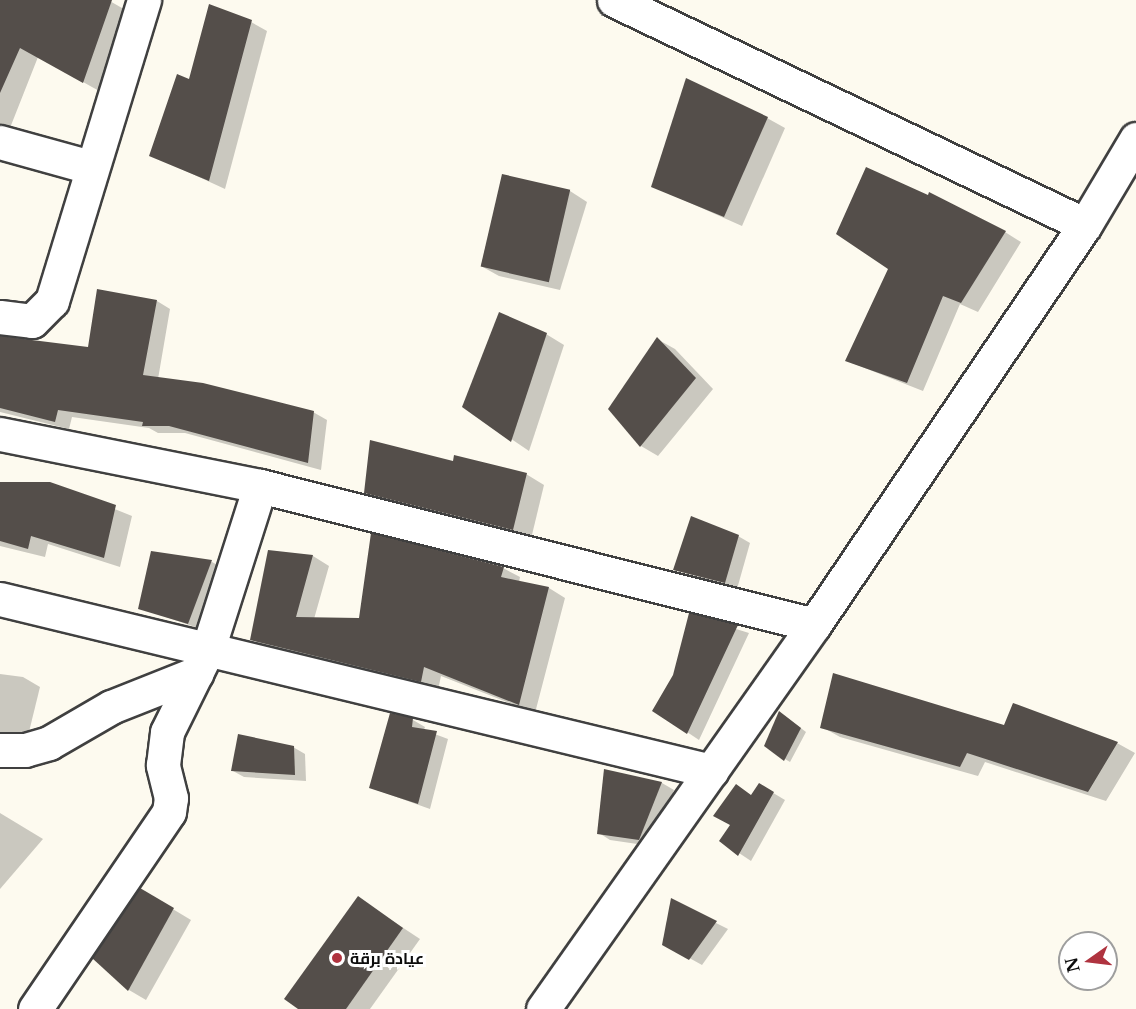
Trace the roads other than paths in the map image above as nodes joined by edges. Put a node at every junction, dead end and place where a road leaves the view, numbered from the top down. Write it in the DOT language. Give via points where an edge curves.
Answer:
graph roads {
  1 [pos="144,0"];
  2 [pos="614,0"];
  3 [pos="1136,139"];
  4 [pos="0,142"];
  5 [pos="90,167"];
  6 [pos="1085,225"];
  7 [pos="0,317"];
  8 [pos="0,434"];
  9 [pos="260,486"];
  10 [pos="0,599"];
  11 [pos="814,625"];
  12 [pos="202,661"];
  13 [pos="0,750"];
  14 [pos="711,771"];
  15 [pos="35,1009"];
  16 [pos="543,1009"];
  1 -- 5 [label="street"];
  2 -- 6 [label="street"];
  3 -- 6 [label="street"];
  4 -- 5 [label="street"];
  5 -- 7 [label="street" via="52,301 32,321"];
  6 -- 11 [label="street"];
  8 -- 9 [label="street"];
  9 -- 11 [label="street"];
  9 -- 12 [label="street"];
  10 -- 12 [label="street"];
  11 -- 14 [label="street"];
  12 -- 13 [label="street" via="49,743 25,750"];
  12 -- 14 [label="street"];
  12 -- 15 [label="street" via="167,732 163,750 169,812"];
  14 -- 16 [label="street"];
}
